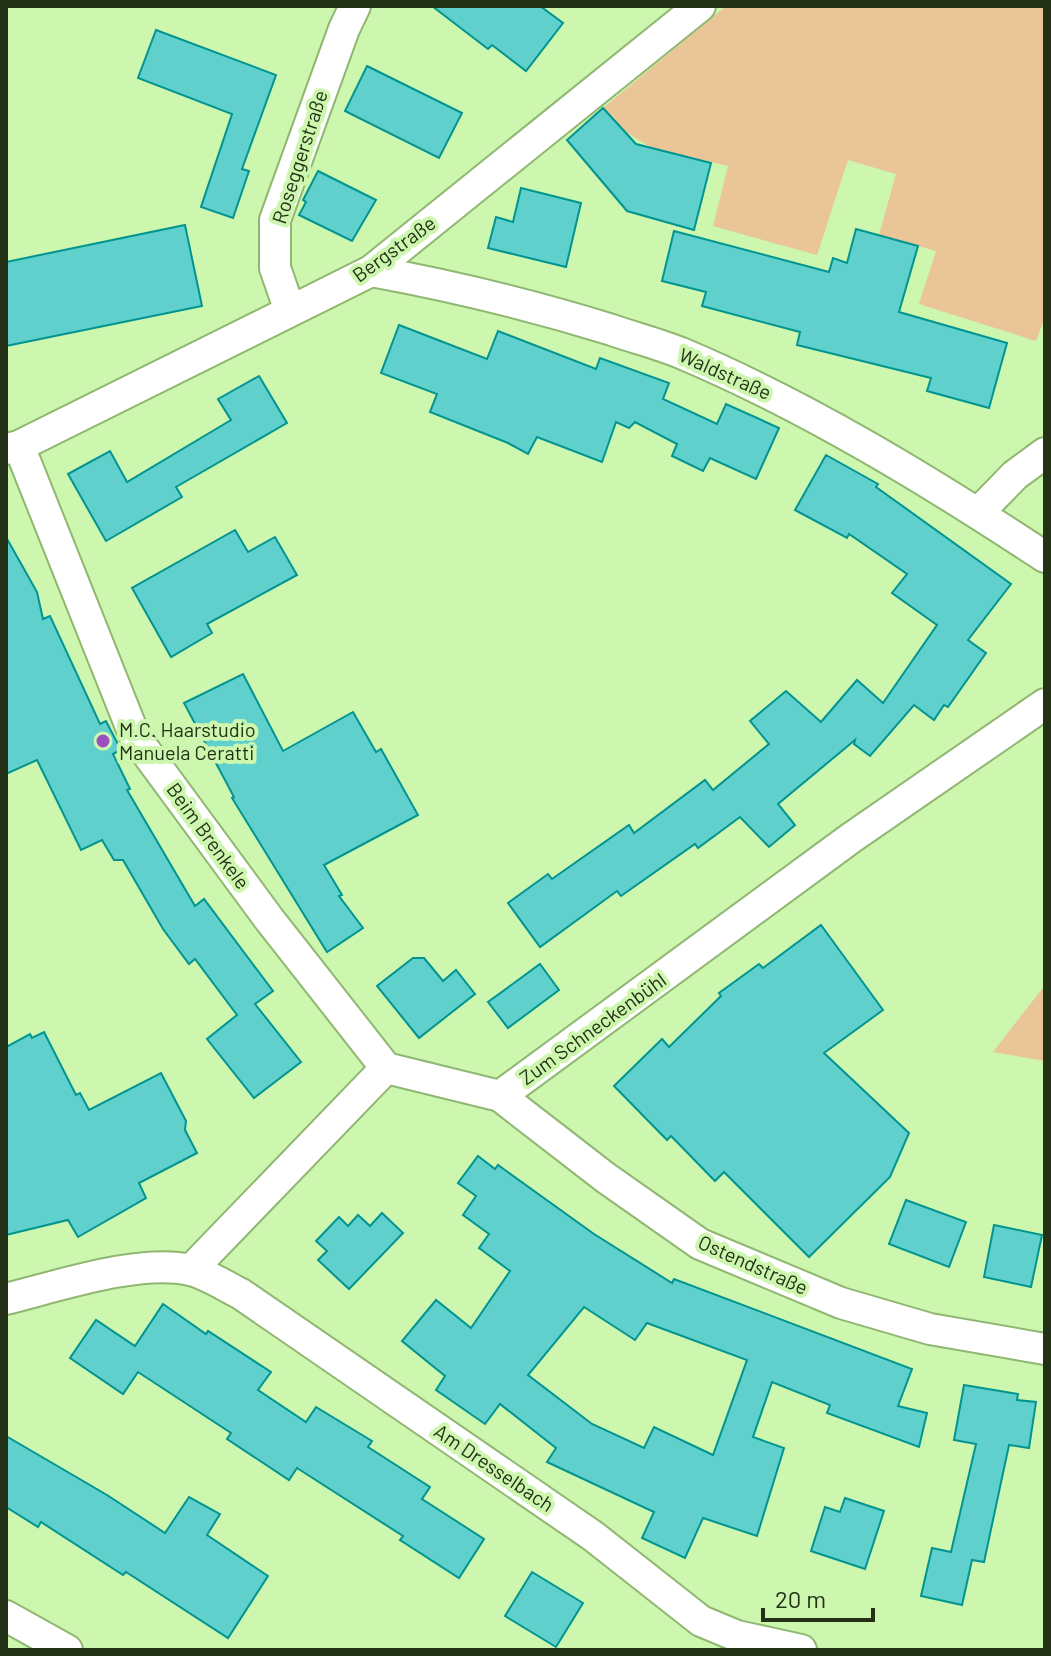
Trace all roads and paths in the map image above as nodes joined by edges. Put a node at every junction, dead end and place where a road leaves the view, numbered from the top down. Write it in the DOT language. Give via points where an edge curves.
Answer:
graph roads {
  1 [pos="355,6"];
  2 [pos="700,6"];
  3 [pos="371,271"];
  4 [pos="290,311"];
  5 [pos="13,447"];
  6 [pos="1045,453"];
  7 [pos="978,513"];
  8 [pos="1045,557"];
  9 [pos="1045,704"];
  10 [pos="386,1068"];
  11 [pos="500,1096"];
  12 [pos="191,1270"];
  13 [pos="6,1299"];
  14 [pos="1045,1349"];
  15 [pos="6,1616"];
  16 [pos="67,1650"];
  17 [pos="801,1650"];
  1 -- 4 [label="street, Roseggerstraße" via="275,220 275,268"];
  2 -- 3 [label="street, Bergstraße"];
  3 -- 4 [label="street, Bergstraße"];
  3 -- 7 [label="street, Waldstraße" via="465,288 679,352 782,400"];
  4 -- 5 [label="street, Bergstraße"];
  5 -- 10 [label="street, Beim Brenkele" via="135,737"];
  6 -- 7 [label="street"];
  7 -- 8 [label="street, Waldstraße"];
  9 -- 11 [label="street, Zum Schneckenbühl" via="851,838"];
  10 -- 11 [label="street, Zum Schneckenbühl"];
  10 -- 12 [label="street"];
  11 -- 14 [label="street, Ostendstraße" via="700,1244 841,1303 930,1329"];
  12 -- 13 [label="street" via="165,1267 114,1273"];
  12 -- 17 [label="street, Am Dresselbach" via="241,1294 593,1536 701,1621 737,1636"];
  15 -- 16 [label="street"];
}
